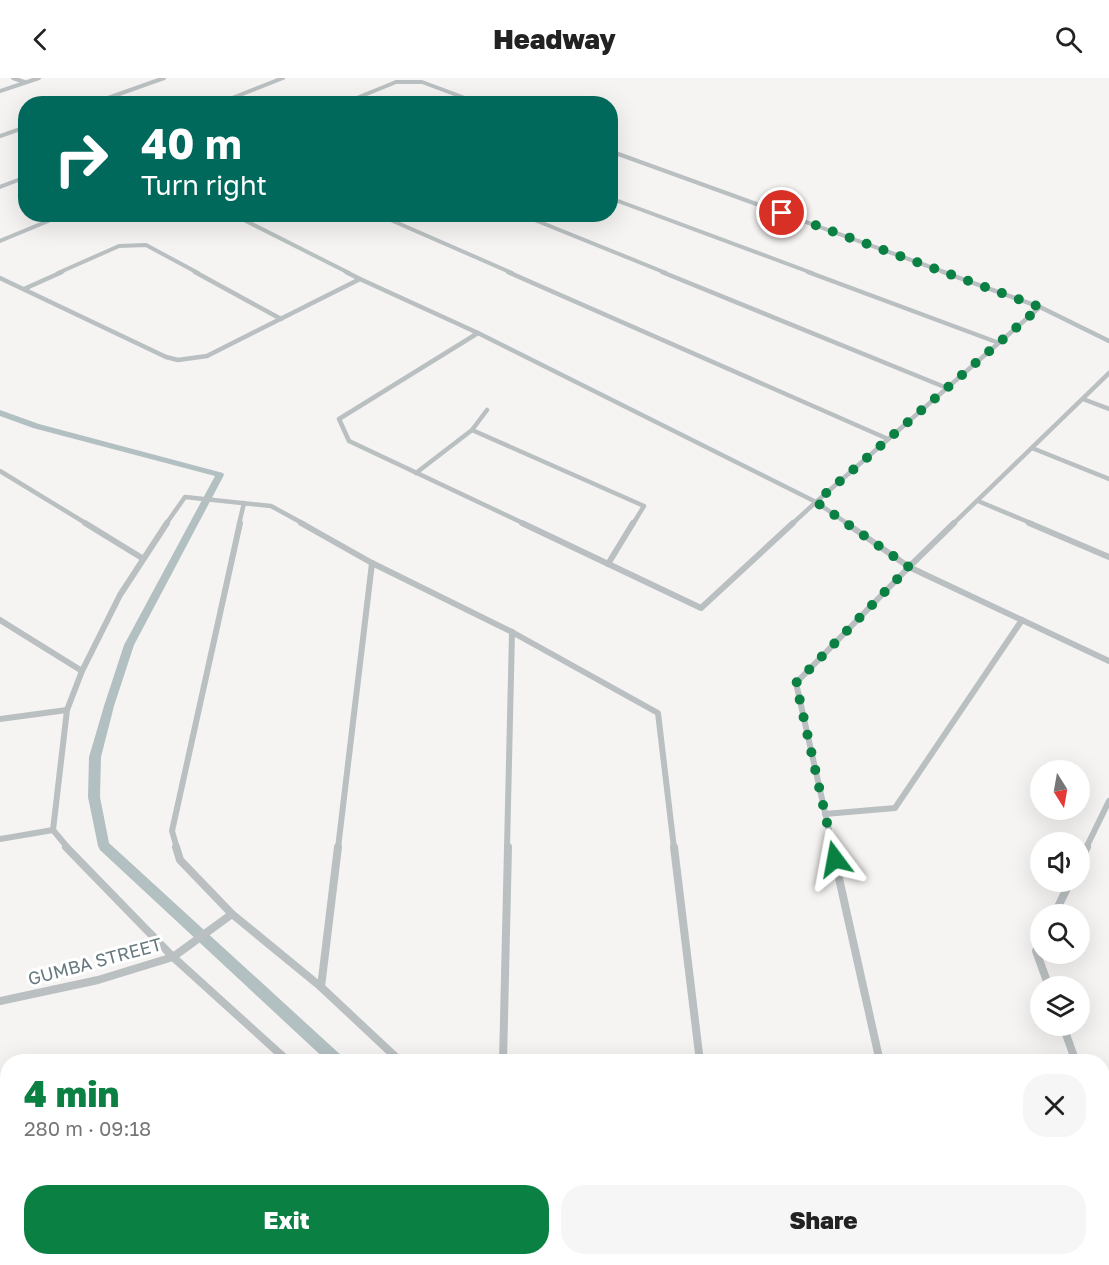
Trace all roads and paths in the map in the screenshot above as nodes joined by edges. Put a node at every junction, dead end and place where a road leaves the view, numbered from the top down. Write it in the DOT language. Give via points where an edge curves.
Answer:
graph roads {
  1 [pos="13,78"];
  2 [pos="39,78"];
  3 [pos="164,78"];
  4 [pos="284,78"];
  5 [pos="25,83"];
  6 [pos="0,91"];
  7 [pos="113,96"];
  8 [pos="238,96"];
  9 [pos="361,96"];
  10 [pos="460,96"];
  11 [pos="18,130"];
  12 [pos="0,136"];
  13 [pos="618,154"];
  14 [pos="18,180"];
  15 [pos="0,187"];
  16 [pos="618,201"];
  17 [pos="46,222"];
  18 [pos="248,222"];
  19 [pos="394,222"];
  20 [pos="540,222"];
  21 [pos="0,241"];
  22 [pos="0,278"];
  23 [pos="360,279"];
  24 [pos="24,289"];
  25 [pos="1040,307"];
  26 [pos="281,319"];
  27 [pos="478,333"];
  28 [pos="1109,341"];
  29 [pos="999,343"];
  30 [pos="1109,373"];
  31 [pos="947,388"];
  32 [pos="1083,399"];
  33 [pos="1109,409"];
  34 [pos="487,410"];
  35 [pos="472,430"];
  36 [pos="888,439"];
  37 [pos="1032,448"];
  38 [pos="0,471"];
  39 [pos="416,473"];
  40 [pos="1109,478"];
  41 [pos="978,501"];
  42 [pos="816,502"];
  43 [pos="244,503"];
  44 [pos="1109,557"];
  45 [pos="142,558"];
  46 [pos="372,563"];
  47 [pos="608,564"];
  48 [pos="909,567"];
  49 [pos="0,620"];
  50 [pos="1022,620"];
  51 [pos="513,632"];
  52 [pos="1109,661"];
  53 [pos="82,671"];
  54 [pos="67,710"];
  55 [pos="0,719"];
  56 [pos="1109,801"];
  57 [pos="825,814"];
  58 [pos="53,830"];
  59 [pos="0,839"];
  60 [pos="1090,840"];
  61 [pos="232,914"];
  62 [pos="173,957"];
  63 [pos="321,987"];
  64 [pos="0,1001"];
  65 [pos="1067,1036"];
  66 [pos="279,1054"];
  67 [pos="392,1054"];
  68 [pos="502,1054"];
  69 [pos="699,1054"];
  70 [pos="878,1054"];
  71 [pos="1073,1054"];
  1 -- 5 [label="street"];
  2 -- 5 [label="street"];
  3 -- 7 [label="street"];
  4 -- 8 [label="street"];
  5 -- 6 [label="street"];
  9 -- 10 [label="street" via="396,82 422,82"];
  11 -- 12 [label="street"];
  13 -- 25 [label="street"];
  14 -- 15 [label="street"];
  16 -- 29 [label="street"];
  17 -- 21 [label="street"];
  18 -- 23 [label="street"];
  19 -- 36 [label="street"];
  20 -- 31 [label="street"];
  22 -- 24 [label="street"];
  23 -- 26 [label="street"];
  23 -- 27 [label="street"];
  24 -- 26 [label="street" via="178,360 207,356"];
  24 -- 26 [label="street" via="119,246 146,245"];
  25 -- 28 [label="street"];
  25 -- 29 [label="street"];
  27 -- 39 [label="street" via="339,419 349,441"];
  27 -- 42 [label="street"];
  29 -- 31 [label="street"];
  30 -- 32 [label="street"];
  31 -- 36 [label="street"];
  32 -- 33 [label="street"];
  32 -- 37 [label="street"];
  34 -- 35 [label="street"];
  35 -- 39 [label="street"];
  35 -- 47 [label="street" via="644,506"];
  36 -- 42 [label="street"];
  37 -- 40 [label="street"];
  37 -- 41 [label="street"];
  38 -- 45 [label="street"];
  39 -- 47 [label="street"];
  41 -- 44 [label="street"];
  41 -- 48 [label="street"];
  42 -- 47 [label="street" via="701,608"];
  42 -- 48 [label="street"];
  43 -- 45 [label="street" via="185,497"];
  43 -- 46 [label="street" via="271,506"];
  43 -- 61 [label="street" via="172,831 180,860"];
  45 -- 53 [label="street"];
  46 -- 51 [label="street"];
  46 -- 63 [label="street"];
  48 -- 50 [label="street"];
  48 -- 57 [label="street" via="796,683"];
  49 -- 53 [label="street"];
  50 -- 52 [label="street"];
  50 -- 57 [label="street" via="896,808"];
  51 -- 68 [label="street"];
  51 -- 69 [label="street" via="658,713"];
  53 -- 54 [label="street"];
  54 -- 55 [label="street"];
  54 -- 58 [label="street"];
  56 -- 60 [label="street"];
  57 -- 70 [label="street"];
  58 -- 59 [label="street"];
  58 -- 62 [label="street"];
  61 -- 62 [label="street, GUMBA STREET"];
  61 -- 63 [label="street"];
  62 -- 64 [label="street, GUMBA STREET" via="98,980"];
  62 -- 66 [label="street"];
  63 -- 67 [label="street"];
  65 -- 71 [label="street"];
}
